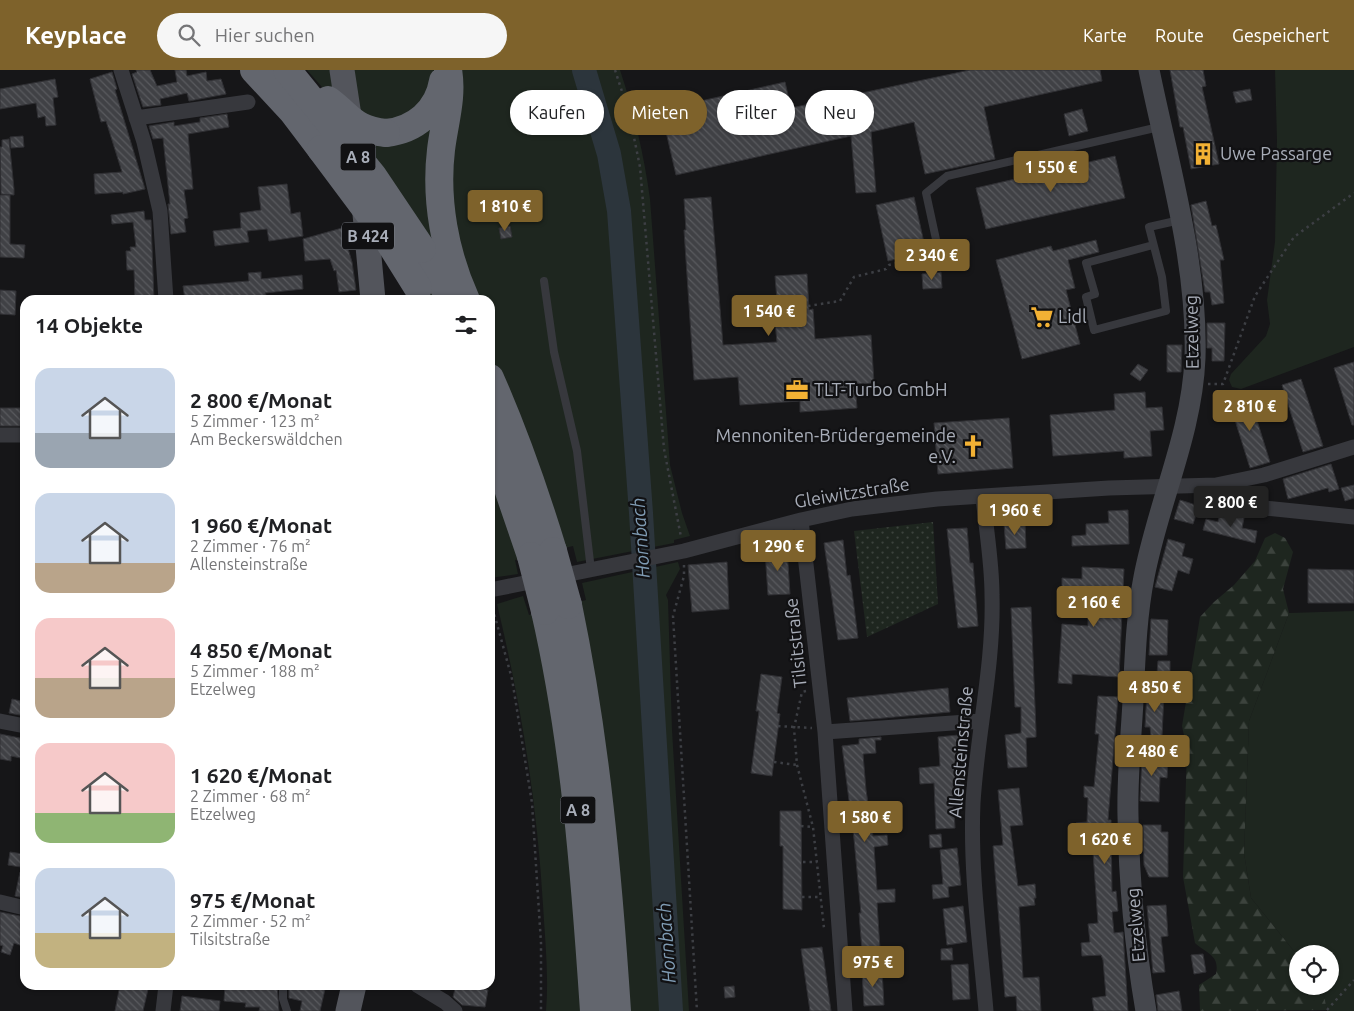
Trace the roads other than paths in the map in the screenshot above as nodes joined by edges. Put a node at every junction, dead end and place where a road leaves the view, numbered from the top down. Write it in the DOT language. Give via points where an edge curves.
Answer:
graph roads {
  1 [pos="121,70"];
  2 [pos="254,70"];
  3 [pos="444,70"];
  4 [pos="448,70"];
  5 [pos="1150,70"];
  6 [pos="342,71"];
  7 [pos="293,76"];
  8 [pos="248,102"];
  9 [pos="136,118"];
  10 [pos="1161,127"];
  11 [pos="1180,220"];
  12 [pos="937,244"];
  13 [pos="1153,245"];
  14 [pos="544,281"];
  15 [pos="421,294"];
  16 [pos="166,295"];
  17 [pos="372,295"];
  18 [pos="448,295"];
  19 [pos="464,295"];
  20 [pos="495,391"];
  21 [pos="0,435"];
  22 [pos="20,435"];
  23 [pos="495,447"];
  24 [pos="1354,447"];
  25 [pos="1232,482"];
  26 [pos="1168,486"];
  27 [pos="983,497"];
  28 [pos="1354,517"];
  29 [pos="801,520"];
  30 [pos="542,554"];
  31 [pos="591,570"];
  32 [pos="495,589"];
  33 [pos="557,608"];
  34 [pos="0,721"];
  35 [pos="981,721"];
  36 [pos="20,725"];
  37 [pos="824,732"];
  38 [pos="0,902"];
  39 [pos="20,907"];
  40 [pos="165,990"];
  41 [pos="283,990"];
  42 [pos="353,990"];
  43 [pos="427,990"];
  44 [pos="163,1011"];
  45 [pos="287,1011"];
  46 [pos="348,1011"];
  47 [pos="455,1011"];
  48 [pos="594,1011"];
  49 [pos="617,1011"];
  50 [pos="845,1011"];
  51 [pos="986,1011"];
  52 [pos="1146,1011"];
  1 -- 9 [label="street"];
  2 -- 15 [label="highway, A 8, bridge" via="293,112 344,177"];
  3 -- 7 [label="highway, bridge" via="440,95 429,113 407,128 386,133 356,124"];
  4 -- 19 [label="highway" via="450,87 440,166 441,206 449,252"];
  5 -- 10 [label="street, Etzelweg"];
  6 -- 17 [label="main road, B 424" via="367,225"];
  7 -- 18 [label="highway, A 8, bridge" via="373,176"];
  8 -- 9 [label="street"];
  9 -- 16 [label="street" via="160,211"];
  10 -- 11 [label="street, Etzelweg"];
  10 -- 12 [label="lane" via="947,176 926,193"];
  11 -- 13 [label="lane" via="1149,227"];
  11 -- 26 [label="street, Etzelweg" via="1194,310 1192,385 1183,435"];
  13 -- 13 [label="lane" via="1162,276 1166,311 1094,330 1086,297 1095,294 1086,263"];
  14 -- 31 [label="lane" via="554,352 577,451"];
  20 -- 30 [label="highway, A 8" via="528,474"];
  21 -- 22 [label="street"];
  23 -- 30 [label="highway, A 8"];
  24 -- 25 [label="street, Gleiwitzstraße"];
  25 -- 26 [label="street, Gleiwitzstraße"];
  25 -- 28 [label="street" via="1244,500 1255,507"];
  26 -- 27 [label="street, Gleiwitzstraße"];
  26 -- 52 [label="street, Etzelweg" via="1151,543 1138,612 1128,791 1138,962"];
  27 -- 29 [label="street, Gleiwitzstraße" via="892,504"];
  27 -- 35 [label="street, Allensteinstraße" via="992,595"];
  29 -- 31 [label="street, Gleiwitzstraße" via="678,552"];
  29 -- 37 [label="street, Tilsitstraße"];
  30 -- 33 [label="highway, A 8, bridge"];
  31 -- 32 [label="street, Gleiwitzstraße"];
  33 -- 48 [label="highway, A 8" via="559,670 572,759"];
  33 -- 49 [label="highway, A 8" via="584,688 603,826"];
  34 -- 36 [label="street"];
  35 -- 37 [label="street"];
  35 -- 51 [label="street, Allensteinstraße" via="973,804"];
  37 -- 50 [label="street, Tilsitstraße"];
  38 -- 39 [label="street"];
  40 -- 44 [label="street"];
  41 -- 45 [label="lane"];
  42 -- 46 [label="main road"];
  43 -- 47 [label="street"];
}
